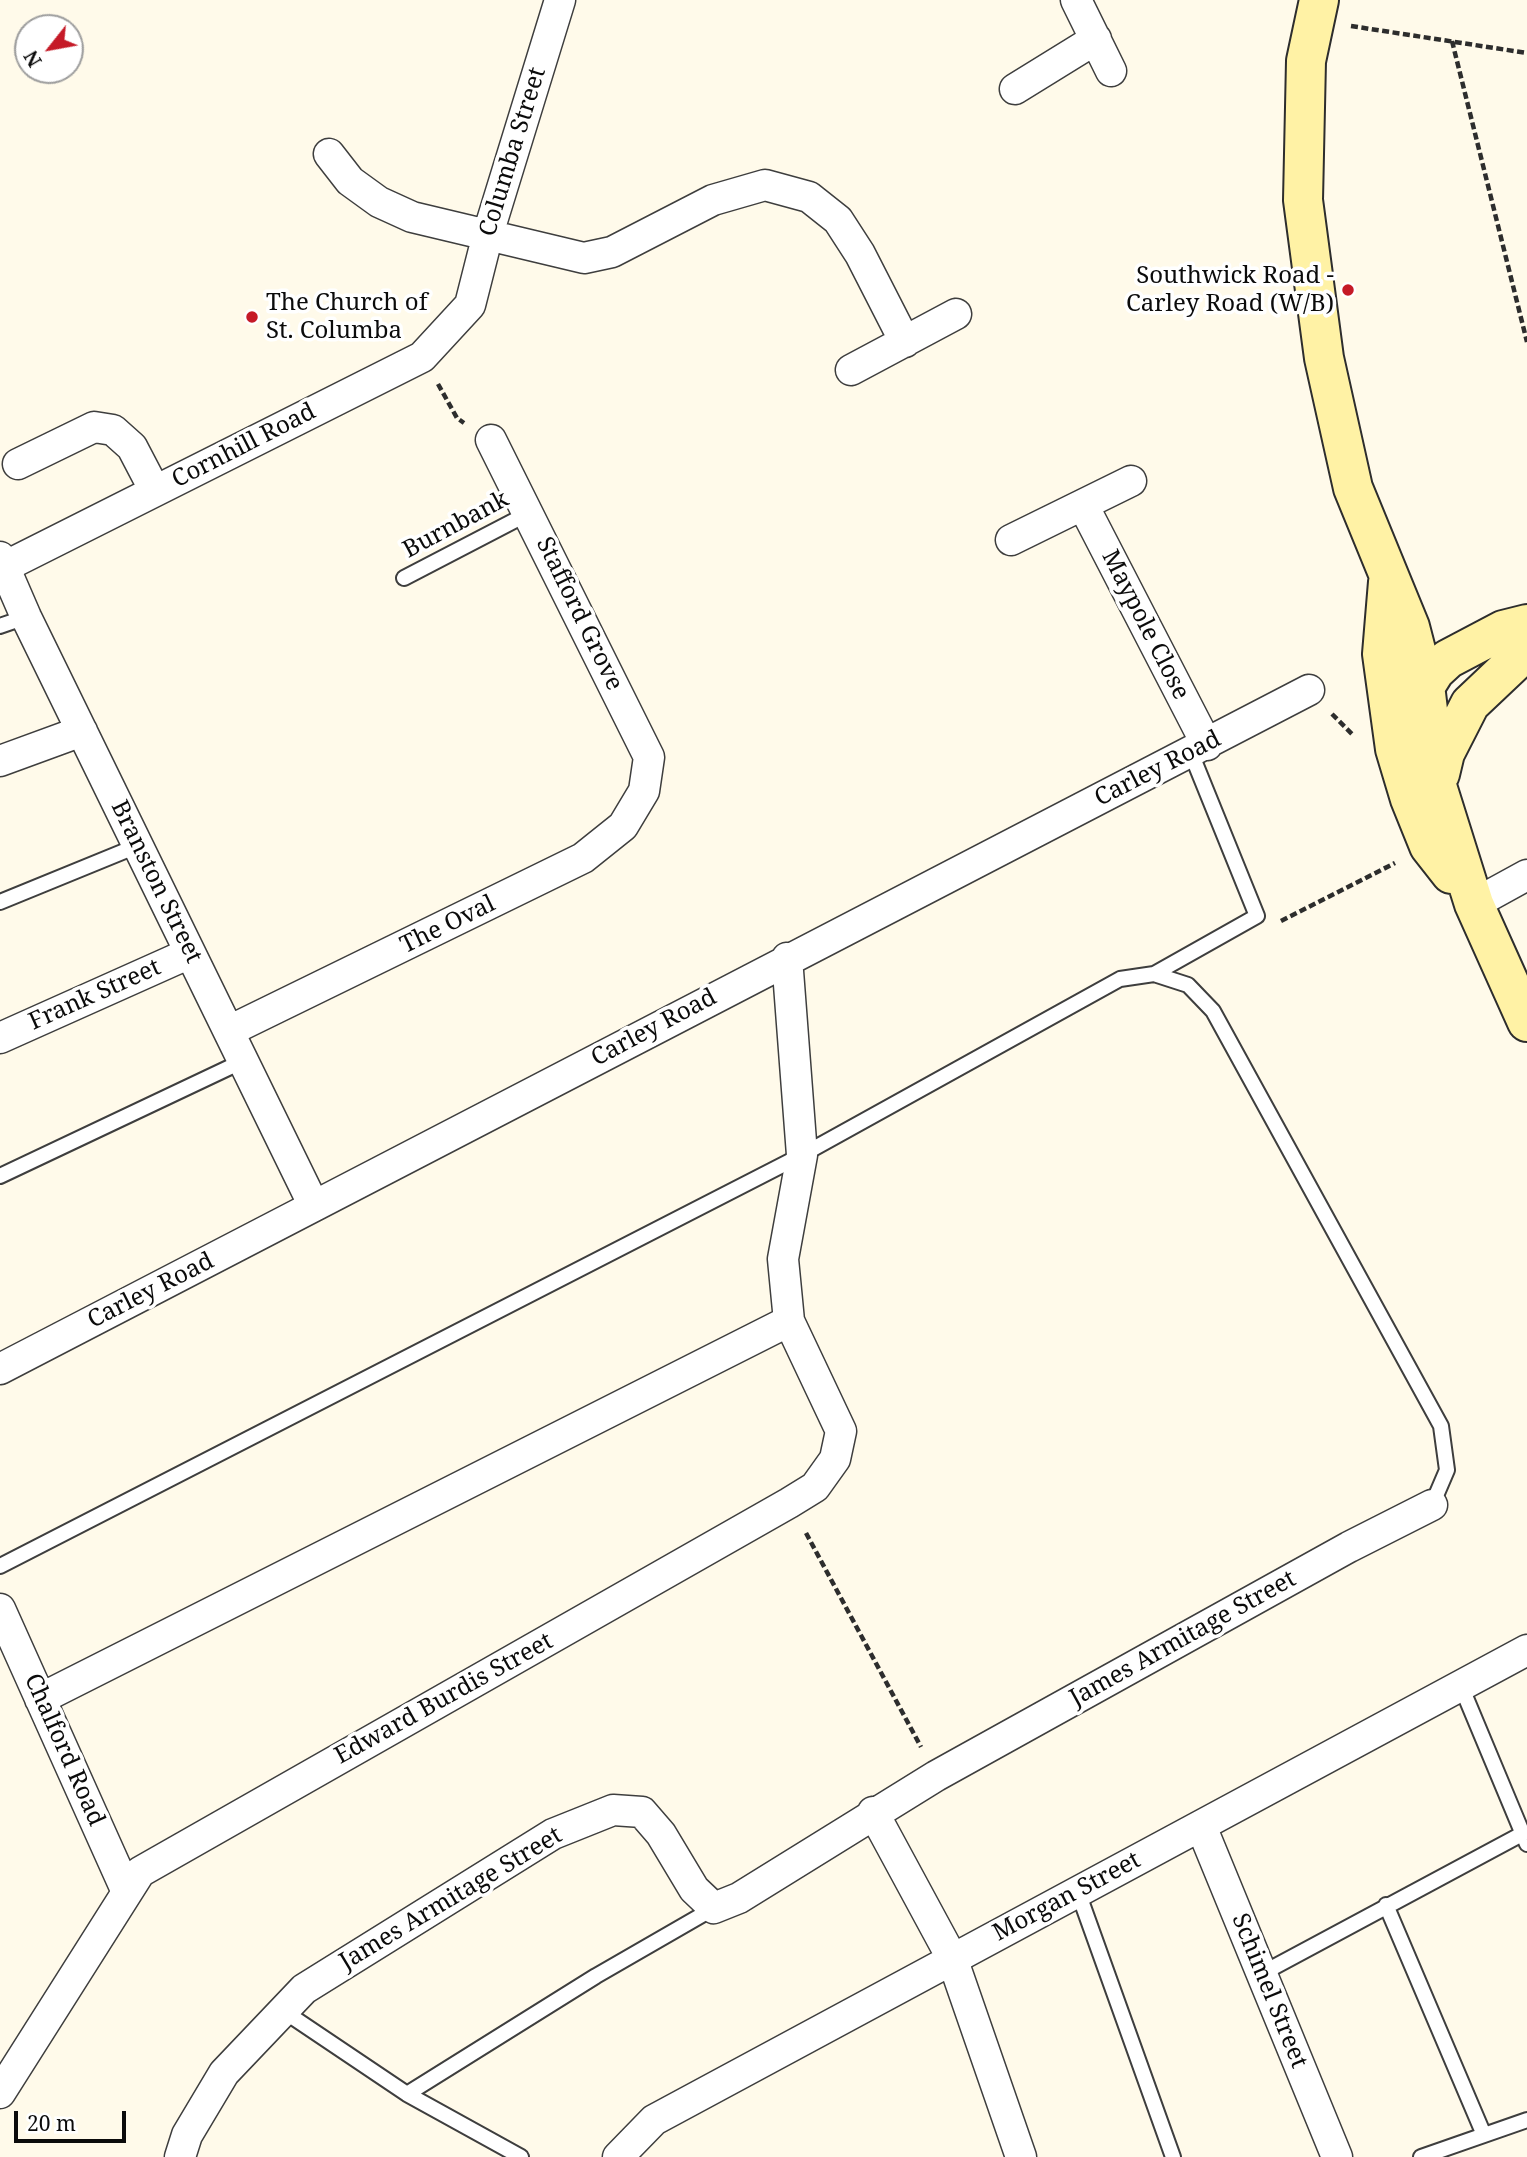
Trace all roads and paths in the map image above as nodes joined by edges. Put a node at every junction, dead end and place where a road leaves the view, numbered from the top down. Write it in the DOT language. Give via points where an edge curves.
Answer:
graph roads {
  1 [pos="559,0"];
  2 [pos="1076,0"];
  3 [pos="1319,0"];
  4 [pos="1347,26"];
  5 [pos="1096,39"];
  6 [pos="1452,41"];
  7 [pos="1527,53"];
  8 [pos="1111,71"];
  9 [pos="1015,89"];
  10 [pos="329,154"];
  11 [pos="488,234"];
  12 [pos="470,306"];
  13 [pos="956,314"];
  14 [pos="905,342"];
  15 [pos="1527,342"];
  16 [pos="422,357"];
  17 [pos="852,370"];
  18 [pos="491,440"];
  19 [pos="18,464"];
  20 [pos="1131,481"];
  21 [pos="155,491"];
  22 [pos="1083,505"];
  23 [pos="529,513"];
  24 [pos="1012,540"];
  25 [pos="2,562"];
  26 [pos="1388,576"];
  27 [pos="404,578"];
  28 [pos="13,622"];
  29 [pos="1527,624"];
  30 [pos="1527,649"];
  31 [pos="1425,685"];
  32 [pos="1309,690"];
  33 [pos="82,731"];
  34 [pos="1199,749"];
  35 [pos="1395,749"];
  36 [pos="0,761"];
  37 [pos="1437,786"];
  38 [pos="644,791"];
  39 [pos="137,846"];
  40 [pos="1429,846"];
  41 [pos="1527,875"];
  42 [pos="0,902"];
  43 [pos="1474,904"];
  44 [pos="1257,916"];
  45 [pos="190,953"];
  46 [pos="787,958"];
  47 [pos="1154,974"];
  48 [pos="1527,1022"];
  49 [pos="229,1031"];
  50 [pos="0,1038"];
  51 [pos="243,1061"];
  52 [pos="802,1155"];
  53 [pos="0,1176"];
  54 [pos="314,1206"];
  55 [pos="789,1321"];
  56 [pos="0,1369"];
  57 [pos="789,1503"];
  58 [pos="1432,1505"];
  59 [pos="0,1566"];
  60 [pos="0,1609"];
  61 [pos="1527,1650"];
  62 [pos="1461,1686"];
  63 [pos="40,1699"];
  64 [pos="936,1776"];
  65 [pos="873,1812"];
  66 [pos="1201,1826"];
  67 [pos="1525,1839"];
  68 [pos="127,1892"];
  69 [pos="1078,1892"];
  70 [pos="1386,1906"];
  71 [pos="714,1908"];
  72 [pos="951,1958"];
  73 [pos="1261,1974"];
  74 [pos="282,2010"];
  75 [pos="0,2093"];
  76 [pos="407,2094"];
  77 [pos="1527,2120"];
  78 [pos="1484,2135"];
  79 [pos="180,2157"];
  80 [pos="521,2157"];
  81 [pos="618,2157"];
  82 [pos="1021,2157"];
  83 [pos="1173,2157"];
  84 [pos="1337,2157"];
  85 [pos="1421,2157"];
  1 -- 11 [label="street, Columba Street"];
  2 -- 5 [label="street"];
  3 -- 26 [label="street" via="1306,61 1303,200 1324,358 1353,488"];
  4 -- 6 [label="path"];
  5 -- 8 [label="street"];
  5 -- 9 [label="street"];
  6 -- 7 [label="path"];
  6 -- 15 [label="path"];
  10 -- 11 [label="street" via="350,181 379,202 412,217"];
  11 -- 12 [label="street, Columba Street"];
  11 -- 14 [label="street" via="584,258 612,252 713,200 765,185 809,197 838,220"];
  12 -- 16 [label="street, Cornhill Road"];
  13 -- 14 [label="street"];
  14 -- 17 [label="street"];
  16 -- 18 [label="path" via="457,418"];
  16 -- 21 [label="street, Cornhill Road"];
  18 -- 23 [label="street, Stafford Grove"];
  19 -- 21 [label="street" via="93,427 113,430 132,447"];
  20 -- 22 [label="street"];
  21 -- 25 [label="street, Cornhill Road"];
  22 -- 24 [label="street"];
  22 -- 34 [label="street, Maypole Close"];
  23 -- 27 [label="lane, Burnbank"];
  23 -- 38 [label="street, Stafford Grove" via="649,757"];
  25 -- 28 [label="street, Branston Street"];
  26 -- 31 [label="street" via="1410,627"];
  26 -- 35 [label="street" via="1382,654"];
  28 -- 33 [label="street, Branston Street"];
  29 -- 31 [label="street" via="1503,630 1448,659"];
  30 -- 37 [label="street" via="1471,704 1445,753"];
  31 -- 35 [label="street" via="1404,720"];
  31 -- 37 [label="street"];
  32 -- 34 [label="street, Carley Road"];
  32 -- 35 [label="path" via="1370,753"];
  33 -- 36 [label="street"];
  33 -- 39 [label="street, Branston Street"];
  34 -- 44 [label="lane"];
  34 -- 46 [label="street, Carley Road"];
  35 -- 40 [label="street"];
  37 -- 43 [label="street"];
  38 -- 49 [label="street, The Oval" via="623,826 583,858"];
  39 -- 42 [label="lane"];
  39 -- 45 [label="street, Branston Street"];
  40 -- 43 [label="street"];
  40 -- 44 [label="path" via="1276,923"];
  41 -- 43 [label="street"];
  43 -- 48 [label="street"];
  44 -- 47 [label="lane"];
  45 -- 49 [label="street, Branston Street"];
  45 -- 50 [label="street, Frank Street"];
  46 -- 52 [label="street, Edward Burdis Street"];
  46 -- 54 [label="street, Carley Road"];
  47 -- 52 [label="lane" via="1120,979"];
  47 -- 58 [label="lane" via="1188,985 1213,1011 1441,1426 1447,1470"];
  49 -- 51 [label="street, Branston Street"];
  51 -- 53 [label="lane"];
  51 -- 54 [label="street, Branston Street"];
  52 -- 55 [label="street, Edward Burdis Street" via="783,1259"];
  52 -- 59 [label="lane"];
  54 -- 56 [label="street, Carley Road"];
  55 -- 57 [label="street, Edward Burdis Street" via="841,1431 829,1469 815,1487"];
  55 -- 63 [label="street"];
  57 -- 64 [label="path"];
  57 -- 68 [label="street, Edward Burdis Street" via="173,1852 140,1872"];
  58 -- 64 [label="street, James Armitage Street"];
  60 -- 63 [label="street, Chalford Road"];
  61 -- 62 [label="street, Morgan Street"];
  62 -- 66 [label="street, Morgan Street"];
  62 -- 67 [label="lane"];
  63 -- 68 [label="street, Chalford Road"];
  64 -- 65 [label="street, James Armitage Street"];
  65 -- 71 [label="street, James Armitage Street" via="739,1898"];
  65 -- 72 [label="street"];
  66 -- 69 [label="street, Morgan Street"];
  66 -- 73 [label="street, Schimel Street"];
  67 -- 70 [label="lane"];
  68 -- 75 [label="street, Edward Burdis Street"];
  69 -- 72 [label="street, Morgan Street"];
  69 -- 83 [label="lane"];
  70 -- 73 [label="lane"];
  70 -- 78 [label="lane"];
  71 -- 74 [label="street, James Armitage Street" via="694,1889 642,1812 613,1810 553,1834 303,1989"];
  71 -- 76 [label="lane"];
  72 -- 81 [label="street, Morgan Street" via="654,2120"];
  72 -- 82 [label="street"];
  73 -- 84 [label="street, Schimel Street"];
  74 -- 76 [label="lane"];
  74 -- 79 [label="street, James Armitage Street" via="224,2073 187,2135"];
  76 -- 80 [label="lane"];
  77 -- 78 [label="lane"];
  78 -- 85 [label="lane"];
}
